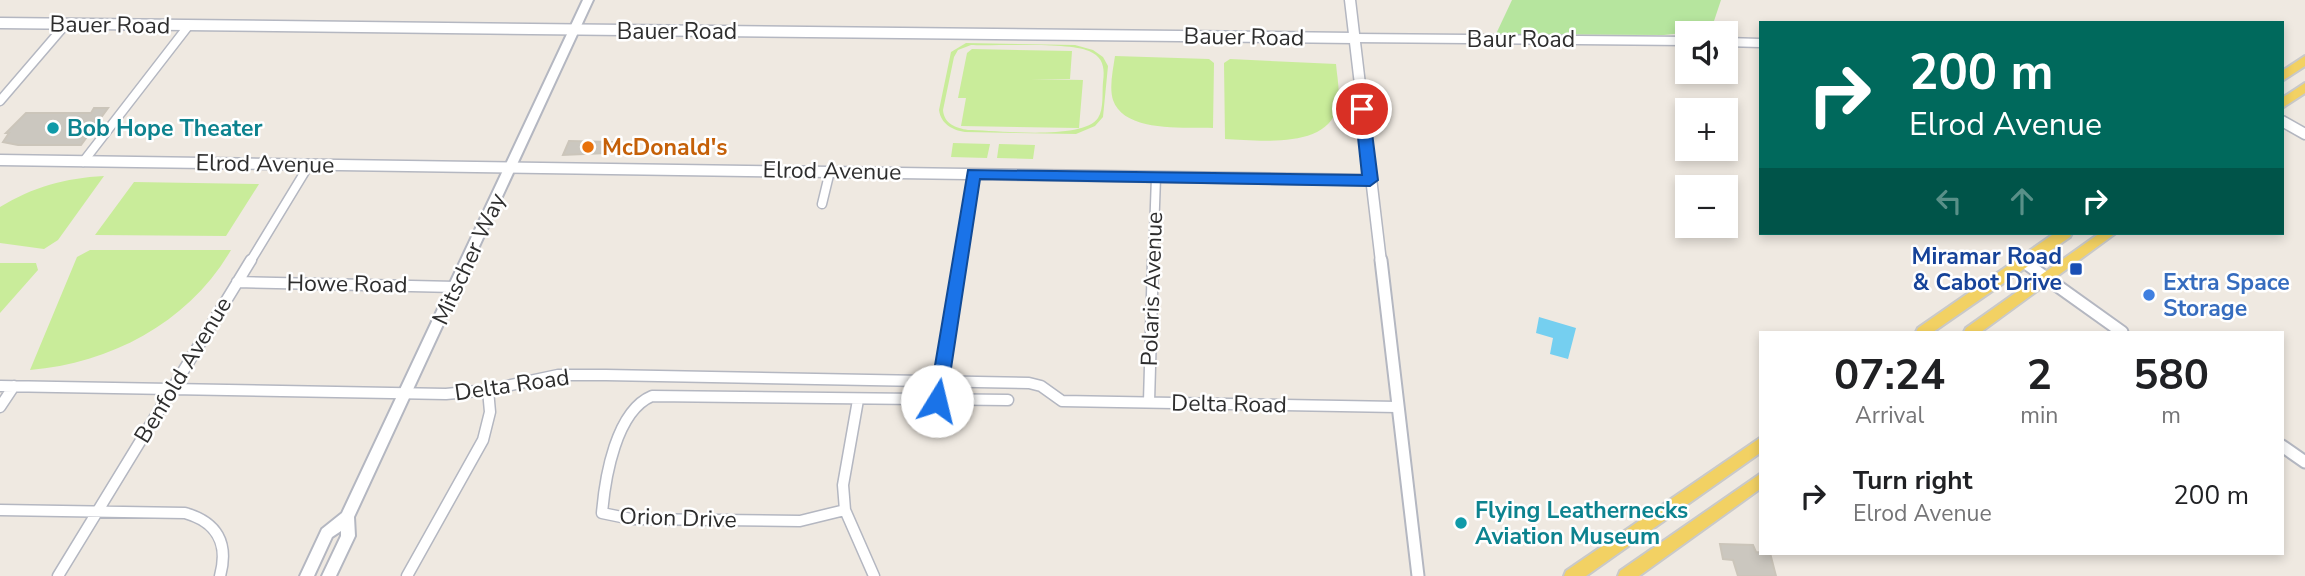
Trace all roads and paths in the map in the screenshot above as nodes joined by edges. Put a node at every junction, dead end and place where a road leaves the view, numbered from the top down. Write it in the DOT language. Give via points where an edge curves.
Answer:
graph roads {
  1 [pos="588,0"];
  2 [pos="1350,0"];
  3 [pos="0,23"];
  4 [pos="66,24"];
  5 [pos="189,25"];
  6 [pos="574,31"];
  7 [pos="1354,38"];
  8 [pos="1675,41"];
  9 [pos="1738,42"];
  10 [pos="1759,43"];
  11 [pos="2305,60"];
  12 [pos="2284,76"];
  13 [pos="2305,88"];
  14 [pos="0,101"];
  15 [pos="2284,103"];
  16 [pos="2284,122"];
  17 [pos="2305,134"];
  18 [pos="0,160"];
  19 [pos="83,162"];
  20 [pos="309,165"];
  21 [pos="511,167"];
  22 [pos="830,171"];
  23 [pos="974,174"];
  24 [pos="1156,177"];
  25 [pos="1370,180"];
  26 [pos="822,204"];
  27 [pos="2062,235"];
  28 [pos="2106,235"];
  29 [pos="2024,262"];
  30 [pos="2046,279"];
  31 [pos="237,282"];
  32 [pos="456,287"];
  33 [pos="1924,331"];
  34 [pos="1971,331"];
  35 [pos="2121,331"];
  36 [pos="941,381"];
  37 [pos="0,386"];
  38 [pos="14,386"];
  39 [pos="173,388"];
  40 [pos="488,390"];
  41 [pos="406,392"];
  42 [pos="858,400"];
  43 [pos="1008,400"];
  44 [pos="937,401"];
  45 [pos="1149,402"];
  46 [pos="0,407"];
  47 [pos="1396,407"];
  48 [pos="1759,446"];
  49 [pos="2284,447"];
  50 [pos="2305,462"];
  51 [pos="1759,482"];
  52 [pos="0,510"];
  53 [pos="845,510"];
  54 [pos="98,511"];
  55 [pos="347,517"];
  56 [pos="58,576"];
  57 [pos="220,576"];
  58 [pos="307,576"];
  59 [pos="329,576"];
  60 [pos="407,576"];
  61 [pos="874,576"];
  62 [pos="1418,576"];
  63 [pos="1572,576"];
  64 [pos="1626,576"];
  1 -- 6 [label="main road, Mitscher Way"];
  2 -- 7 [label="street"];
  3 -- 4 [label="street, Bauer Road"];
  4 -- 5 [label="street, Bauer Road"];
  4 -- 14 [label="street"];
  5 -- 6 [label="street, Bauer Road"];
  5 -- 19 [label="street"];
  6 -- 7 [label="street, Bauer Road"];
  6 -- 21 [label="main road, Mitscher Way"];
  7 -- 8 [label="street, Baur Road"];
  7 -- 25 [label="street"];
  9 -- 10 [label="street"];
  11 -- 12 [label="main road"];
  13 -- 15 [label="main road"];
  16 -- 17 [label="street"];
  18 -- 19 [label="street, Elrod Avenue"];
  19 -- 20 [label="street, Elrod Avenue"];
  20 -- 21 [label="street, Elrod Avenue"];
  20 -- 31 [label="street, Benfold Avenue"];
  21 -- 22 [label="street, Elrod Avenue"];
  21 -- 32 [label="main road, Mitscher Way"];
  22 -- 23 [label="street, Elrod Avenue"];
  22 -- 26 [label="street"];
  23 -- 24 [label="street, Elrod Avenue"];
  23 -- 36 [label="street"];
  24 -- 25 [label="street, Elrod Avenue"];
  24 -- 45 [label="street, Polaris Avenue"];
  25 -- 47 [label="street"];
  27 -- 29 [label="main road"];
  28 -- 30 [label="main road"];
  29 -- 30 [label="street"];
  29 -- 33 [label="main road"];
  30 -- 34 [label="main road"];
  30 -- 35 [label="street"];
  31 -- 32 [label="street, Howe Road"];
  31 -- 39 [label="street, Benfold Avenue"];
  32 -- 41 [label="main road, Mitscher Way"];
  36 -- 40 [label="street, Delta Road" via="558,375"];
  36 -- 44 [label="street"];
  36 -- 45 [label="street, Delta Road" via="1028,383 1062,401"];
  37 -- 38 [label="street, Delta Road"];
  38 -- 39 [label="street, Delta Road"];
  38 -- 46 [label="street"];
  39 -- 41 [label="street, Delta Road"];
  39 -- 54 [label="street, Benfold Avenue"];
  40 -- 41 [label="street, Delta Road"];
  40 -- 60 [label="street" via="490,412 483,440"];
  41 -- 55 [label="main road, Mitscher Way"];
  42 -- 44 [label="street"];
  42 -- 53 [label="street" via="843,485"];
  42 -- 53 [label="street, Orion Drive" via="652,396 639,401 628,414 602,496 602,513 631,519 800,521"];
  43 -- 44 [label="street"];
  45 -- 47 [label="street, Delta Road"];
  47 -- 62 [label="street"];
  48 -- 63 [label="main road"];
  49 -- 50 [label="street"];
  51 -- 64 [label="main road"];
  52 -- 54 [label="street"];
  53 -- 61 [label="street"];
  54 -- 56 [label="street, Benfold Avenue"];
  54 -- 57 [label="street" via="201,517 214,526 222,544"];
  55 -- 58 [label="main road, Mitscher Way" via="327,533"];
  55 -- 59 [label="main road, Mitscher Way" via="348,536"];
}
